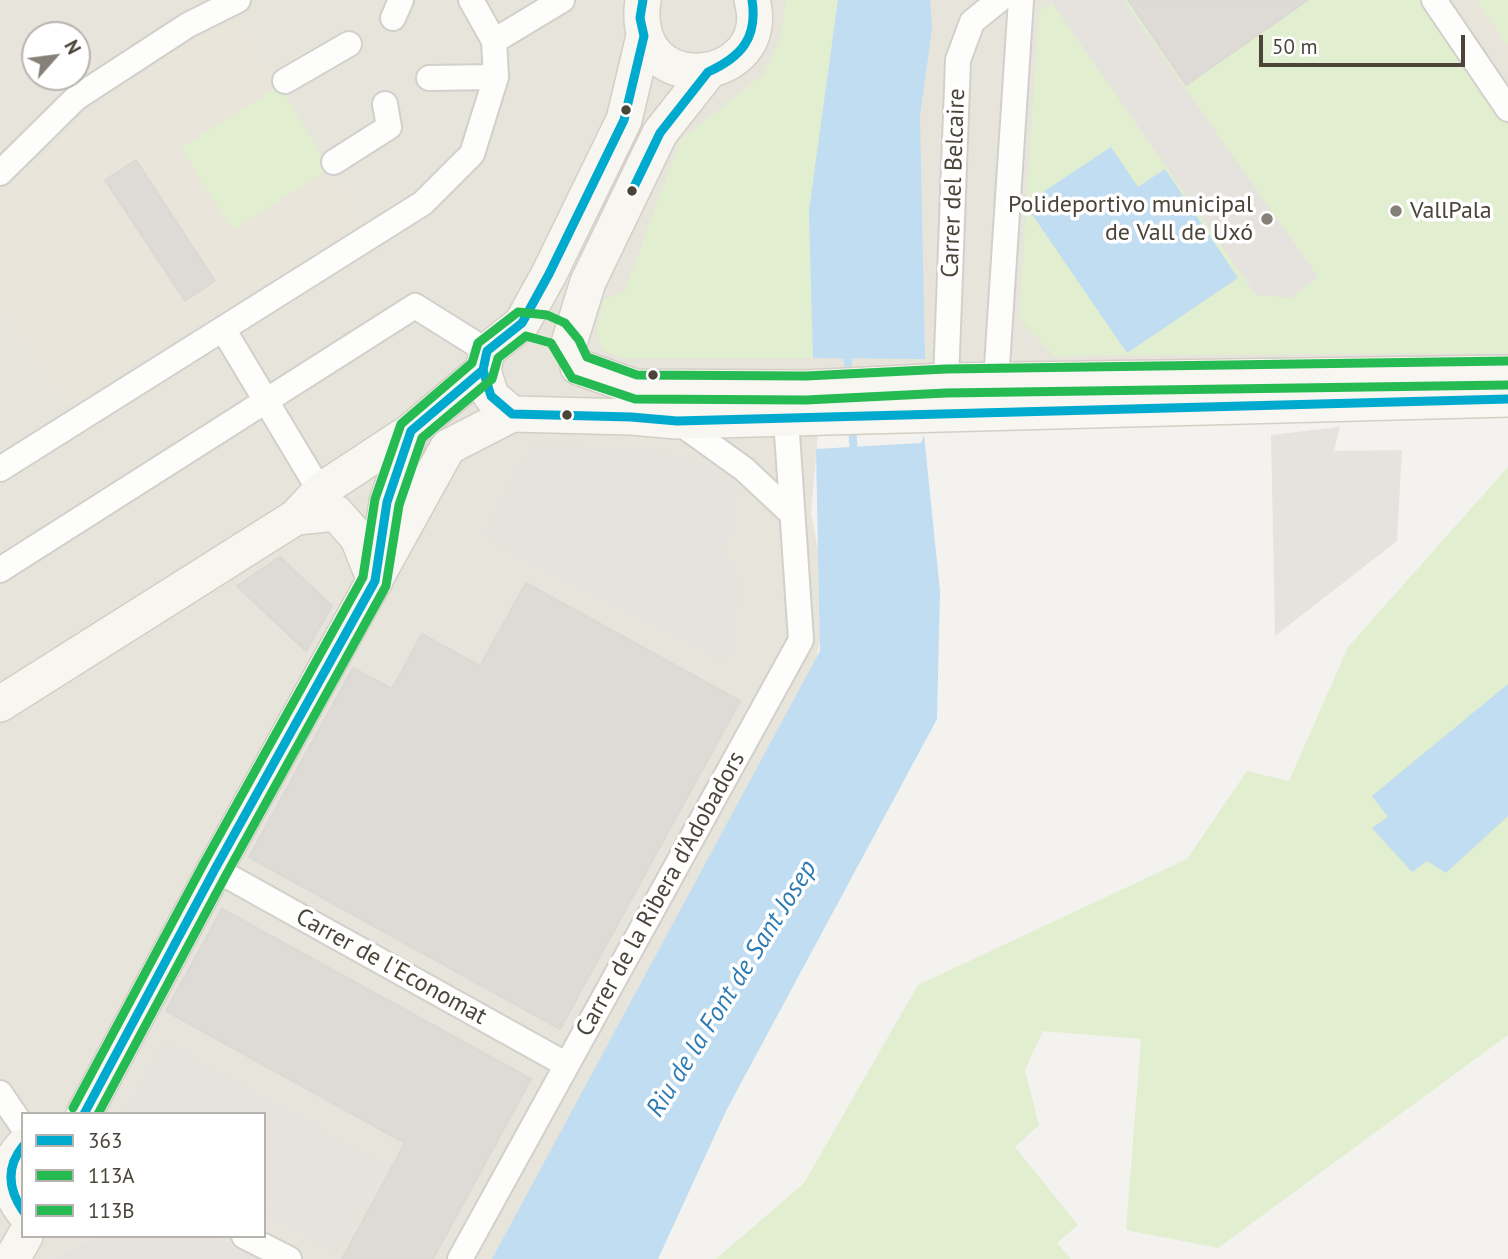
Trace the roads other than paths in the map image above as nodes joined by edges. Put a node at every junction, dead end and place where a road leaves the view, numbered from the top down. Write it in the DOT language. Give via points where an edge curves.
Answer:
graph roads {
  1 [pos="238,0"];
  2 [pos="471,0"];
  3 [pos="562,0"];
  4 [pos="643,0"];
  5 [pos="999,0"];
  6 [pos="1021,0"];
  7 [pos="1434,0"];
  8 [pos="753,1"];
  9 [pos="644,36"];
  10 [pos="494,41"];
  11 [pos="349,44"];
  12 [pos="708,72"];
  13 [pos="496,77"];
  14 [pos="429,78"];
  15 [pos="285,81"];
  16 [pos="385,104"];
  17 [pos="1508,109"];
  18 [pos="334,162"];
  19 [pos="0,173"];
  20 [pos="522,323"];
  21 [pos="223,329"];
  22 [pos="574,355"];
  23 [pos="485,361"];
  24 [pos="1508,373"];
  25 [pos="996,381"];
  26 [pos="934,393"];
  27 [pos="1508,398"];
  28 [pos="266,401"];
  29 [pos="801,408"];
  30 [pos="512,414"];
  31 [pos="549,414"];
  32 [pos="677,421"];
  33 [pos="411,431"];
  34 [pos="0,469"];
  35 [pos="429,480"];
  36 [pos="328,502"];
  37 [pos="387,502"];
  38 [pos="792,513"];
  39 [pos="0,570"];
  40 [pos="375,581"];
  41 [pos="0,704"];
  42 [pos="215,869"];
  43 [pos="567,1065"];
  44 [pos="0,1093"];
  45 [pos="85,1112"];
  46 [pos="21,1124"];
  47 [pos="21,1149"];
  48 [pos="21,1208"];
  49 [pos="24,1238"];
  50 [pos="248,1238"];
  51 [pos="12,1259"];
  52 [pos="289,1259"];
  53 [pos="460,1259"];
  1 -- 19 [label="street" via="188,25 76,98"];
  2 -- 10 [label="street"];
  3 -- 10 [label="street"];
  4 -- 9 [label="street"];
  5 -- 26 [label="street, Carrer del Belcaire" via="972,22 958,60"];
  6 -- 25 [label="street"];
  7 -- 17 [label="street"];
  8 -- 12 [label="street" via="754,22 740,54"];
  9 -- 12 [label="street" via="663,61 685,71"];
  9 -- 20 [label="street" via="624,120"];
  10 -- 13 [label="street"];
  11 -- 15 [label="street"];
  12 -- 22 [label="street" via="660,133 588,282"];
  13 -- 14 [label="street"];
  13 -- 21 [label="street" via="472,154 423,204"];
  16 -- 18 [label="street" via="388,127"];
  20 -- 22 [label="street" via="548,326"];
  20 -- 23 [label="street"];
  21 -- 28 [label="street"];
  21 -- 34 [label="street"];
  22 -- 29 [label="street" via="635,387"];
  22 -- 31 [label="street" via="571,395"];
  23 -- 28 [label="street" via="415,306"];
  23 -- 30 [label="street" via="491,396"];
  23 -- 33 [label="street"];
  24 -- 25 [label="street"];
  25 -- 26 [label="street"];
  26 -- 27 [label="street"];
  26 -- 29 [label="street"];
  28 -- 36 [label="street"];
  28 -- 39 [label="street"];
  29 -- 32 [label="street"];
  29 -- 38 [label="street, Carrer de la Ribera d'Adobadors"];
  30 -- 31 [label="street"];
  30 -- 35 [label="street" via="448,447"];
  31 -- 32 [label="street"];
  32 -- 38 [label="street" via="744,469"];
  33 -- 36 [label="street"];
  33 -- 37 [label="street"];
  35 -- 37 [label="street"];
  35 -- 40 [label="street"];
  36 -- 37 [label="street"];
  36 -- 40 [label="street" via="358,538"];
  36 -- 41 [label="street" via="296,517"];
  37 -- 40 [label="street"];
  38 -- 43 [label="street, Carrer de la Ribera d'Adobadors" via="801,640"];
  40 -- 42 [label="street"];
  42 -- 43 [label="street, Carrer de l'Economat"];
  42 -- 45 [label="street"];
  43 -- 53 [label="street, Carrer de la Ribera d'Adobadors"];
  44 -- 46 [label="street"];
  47 -- 48 [label="street" via="11,1164 9,1181"];
  49 -- 51 [label="street"];
  50 -- 52 [label="street"];
}
